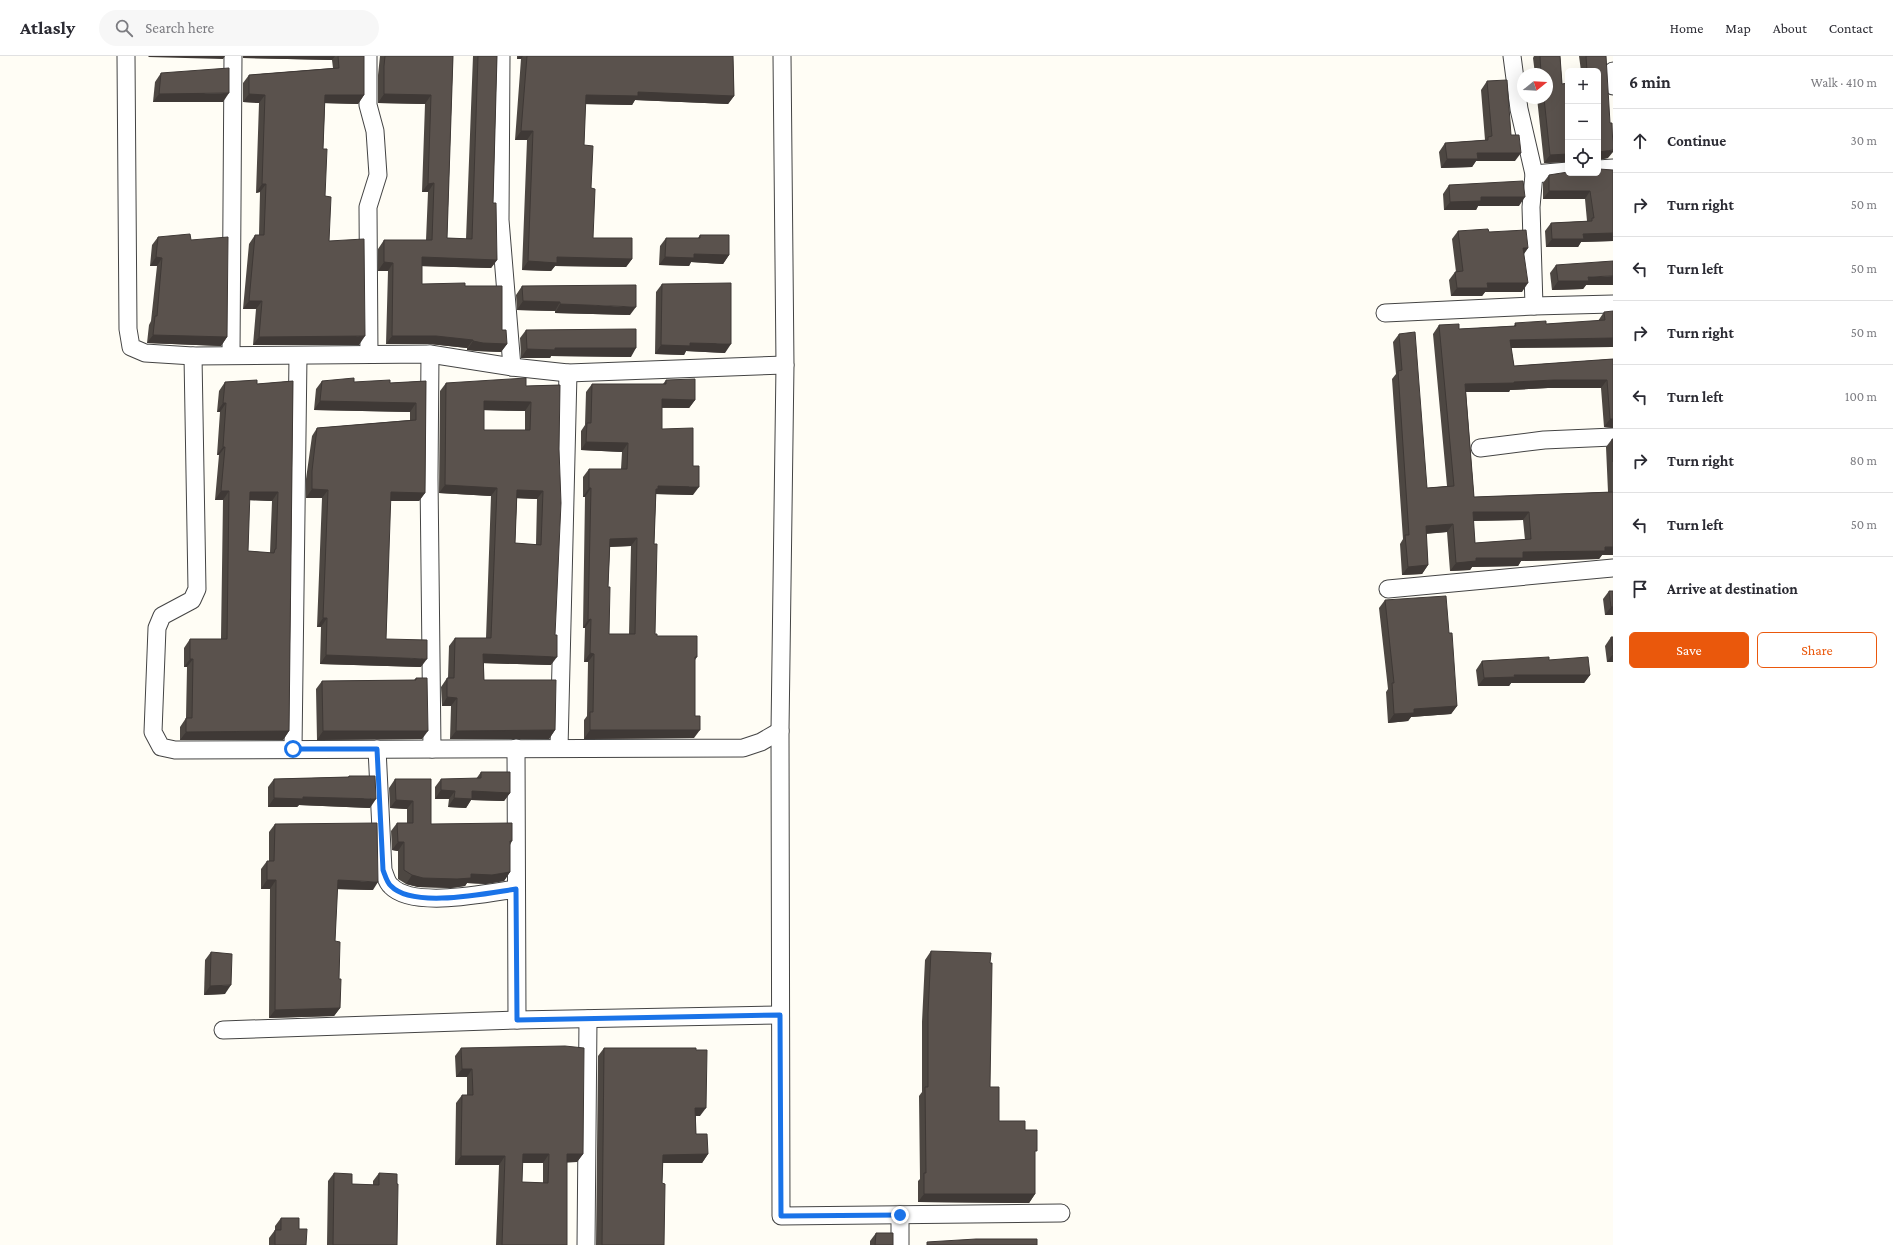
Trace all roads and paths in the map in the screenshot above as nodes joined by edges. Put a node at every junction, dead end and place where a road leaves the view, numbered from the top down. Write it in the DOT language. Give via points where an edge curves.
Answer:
graph roads {
  1 [pos="126,56"];
  2 [pos="233,56"];
  3 [pos="368,56"];
  4 [pos="501,56"];
  5 [pos="782,56"];
  6 [pos="1512,56"];
  7 [pos="1613,71"];
  8 [pos="1613,86"];
  9 [pos="1613,168"];
  10 [pos="1601,169"];
  11 [pos="1565,172"];
  12 [pos="1534,174"];
  13 [pos="1613,304"];
  14 [pos="1534,306"];
  15 [pos="1386,313"];
  16 [pos="369,354"];
  17 [pos="430,354"];
  18 [pos="231,355"];
  19 [pos="193,356"];
  20 [pos="298,356"];
  21 [pos="785,364"];
  22 [pos="512,367"];
  23 [pos="568,373"];
  24 [pos="1613,438"];
  25 [pos="1480,448"];
  26 [pos="1613,568"];
  27 [pos="1388,589"];
  28 [pos="780,730"];
  29 [pos="516,748"];
  30 [pos="559,748"];
  31 [pos="293,749"];
  32 [pos="377,749"];
  33 [pos="432,749"];
  34 [pos="516,889"];
  35 [pos="780,1015"];
  36 [pos="588,1019"];
  37 [pos="517,1020"];
  38 [pos="223,1030"];
  39 [pos="1060,1213"];
  40 [pos="900,1215"];
  41 [pos="586,1245"];
  42 [pos="900,1245"];
  1 -- 19 [label="street" via="128,330 131,347 145,353"];
  2 -- 18 [label="street"];
  3 -- 16 [label="street" via="368,105 375,131 378,175 368,207"];
  4 -- 22 [label="street" via="500,220"];
  5 -- 21 [label="street"];
  6 -- 12 [label="street" via="1519,109"];
  7 -- 8 [label="street"];
  9 -- 10 [label="street"];
  11 -- 12 [label="street"];
  12 -- 14 [label="street" via="1531,207"];
  13 -- 14 [label="street"];
  14 -- 15 [label="street"];
  16 -- 17 [label="street"];
  16 -- 20 [label="street"];
  17 -- 22 [label="street"];
  17 -- 33 [label="street"];
  18 -- 19 [label="street"];
  18 -- 20 [label="street"];
  19 -- 31 [label="street" via="197,589 192,600 162,616 156,628 153,732 161,747 175,750"];
  20 -- 31 [label="street"];
  21 -- 23 [label="street"];
  21 -- 28 [label="street"];
  22 -- 23 [label="street"];
  23 -- 30 [label="street"];
  24 -- 25 [label="street" via="1544,440"];
  26 -- 27 [label="street"];
  28 -- 30 [label="street" via="761,742 743,748"];
  28 -- 35 [label="street"];
  29 -- 30 [label="street"];
  29 -- 33 [label="street"];
  29 -- 34 [label="street"];
  31 -- 32 [label="street"];
  32 -- 33 [label="street"];
  32 -- 34 [label="street" via="383,870 391,886 410,897 463,898"];
  34 -- 37 [label="street"];
  35 -- 36 [label="street"];
  35 -- 40 [label="street" via="781,1216"];
  36 -- 37 [label="street"];
  36 -- 41 [label="street"];
  37 -- 38 [label="street"];
  39 -- 40 [label="street"];
  40 -- 42 [label="street"];
}
